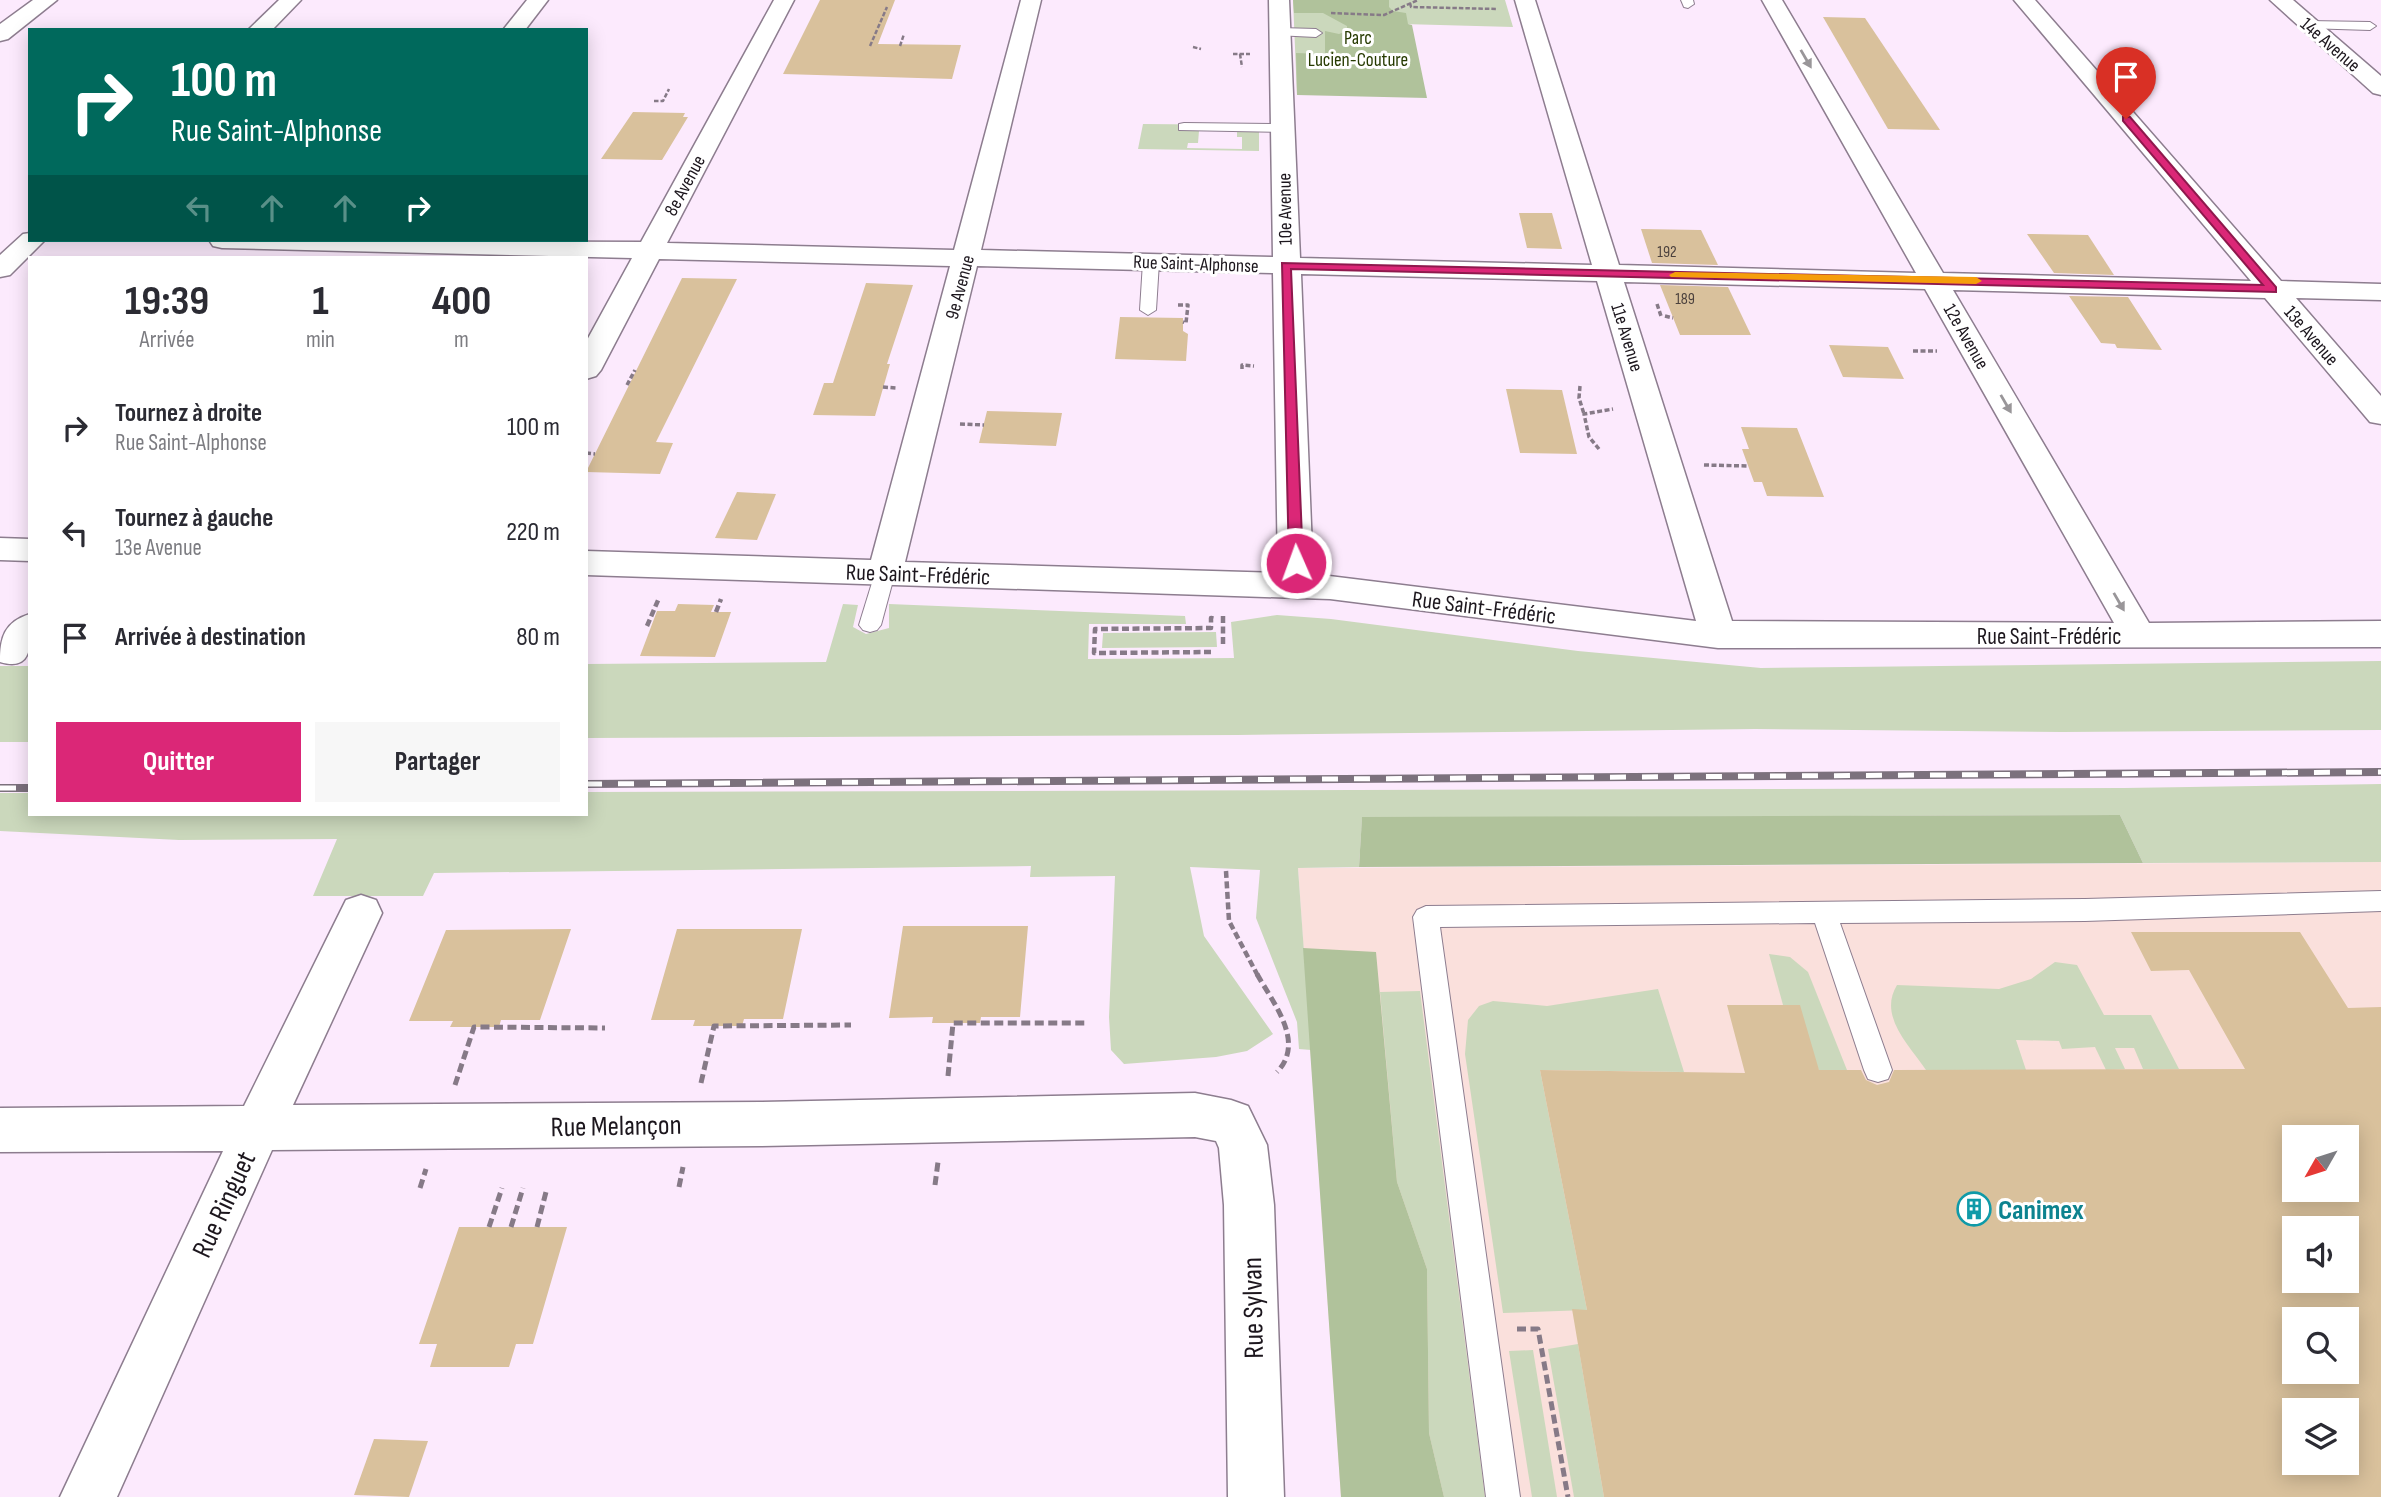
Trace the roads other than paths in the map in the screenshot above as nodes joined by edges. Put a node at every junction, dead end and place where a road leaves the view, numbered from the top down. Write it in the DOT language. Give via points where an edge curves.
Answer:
graph roads {
  1 [pos="47,0"];
  2 [pos="291,0"];
  3 [pos="538,0"];
  4 [pos="783,0"];
  5 [pos="1031,0"];
  6 [pos="1279,0"];
  7 [pos="1525,0"];
  8 [pos="1772,0"];
  9 [pos="2024,0"];
  10 [pos="2280,0"];
  11 [pos="2309,25"];
  12 [pos="2370,26"];
  13 [pos="261,28"];
  14 [pos="516,28"];
  15 [pos="1280,32"];
  16 [pos="1316,33"];
  17 [pos="0,34"];
  18 [pos="2381,88"];
  19 [pos="1184,127"];
  20 [pos="1282,128"];
  21 [pos="0,235"];
  22 [pos="28,238"];
  23 [pos="28,241"];
  24 [pos="256,242"];
  25 [pos="340,247"];
  26 [pos="649,250"];
  27 [pos="967,257"];
  28 [pos="1151,262"];
  29 [pos="1286,266"];
  30 [pos="0,269"];
  31 [pos="1609,274"];
  32 [pos="1934,280"];
  33 [pos="2272,289"];
  34 [pos="2381,292"];
  35 [pos="1148,310"];
  36 [pos="588,366"];
  37 [pos="2381,415"];
  38 [pos="0,549"];
  39 [pos="28,550"];
  40 [pos="588,563"];
  41 [pos="885,573"];
  42 [pos="1296,586"];
  43 [pos="870,625"];
  44 [pos="2381,634"];
  45 [pos="1718,635"];
  46 [pos="2139,636"];
  47 [pos="2381,901"];
  48 [pos="1824,912"];
  49 [pos="361,913"];
  50 [pos="1878,1070"];
  51 [pos="1231,1122"];
  52 [pos="258,1128"];
  53 [pos="0,1130"];
  54 [pos="88,1497"];
  55 [pos="1256,1497"];
  56 [pos="1503,1497"];
  1 -- 17 [label="street"];
  2 -- 13 [label="street"];
  3 -- 14 [label="street"];
  4 -- 26 [label="street, 8e Avenue"];
  5 -- 27 [label="street, 9e Avenue"];
  6 -- 15 [label="street, 10e Avenue"];
  7 -- 31 [label="street, 11e Avenue"];
  8 -- 32 [label="street, 12e Avenue, one-way"];
  9 -- 33 [label="street, 13e Avenue"];
  10 -- 11 [label="street, 14e Avenue"];
  11 -- 12 [label="lane"];
  11 -- 18 [label="street, 14e Avenue"];
  15 -- 16 [label="lane"];
  15 -- 20 [label="street, 10e Avenue"];
  19 -- 20 [label="lane"];
  20 -- 29 [label="street, 10e Avenue"];
  21 -- 22 [label="street"];
  23 -- 30 [label="street"];
  24 -- 25 [label="street, Rue Saint-Alphonse"];
  25 -- 26 [label="street, Rue Saint-Alphonse"];
  26 -- 27 [label="street, Rue Saint-Alphonse"];
  26 -- 36 [label="street, 8e Avenue"];
  27 -- 28 [label="street, Rue Saint-Alphonse"];
  27 -- 41 [label="street, 9e Avenue"];
  28 -- 29 [label="street, Rue Saint-Alphonse"];
  28 -- 35 [label="lane"];
  29 -- 31 [label="street, Rue Saint-Alphonse"];
  29 -- 42 [label="street, 10e Avenue"];
  31 -- 32 [label="street, Rue Saint-Alphonse"];
  31 -- 45 [label="street, 11e Avenue"];
  32 -- 33 [label="street, Rue Saint-Alphonse"];
  32 -- 46 [label="street, 12e Avenue, one-way"];
  33 -- 34 [label="street, Rue Saint-Alphonse"];
  33 -- 37 [label="street, 13e Avenue"];
  38 -- 39 [label="street"];
  40 -- 41 [label="street, Rue Saint-Frédéric"];
  41 -- 42 [label="street, Rue Saint-Frédéric"];
  41 -- 43 [label="lane"];
  42 -- 45 [label="street, Rue Saint-Frédéric"];
  44 -- 46 [label="street, Rue Saint-Frédéric"];
  45 -- 46 [label="street, Rue Saint-Frédéric"];
  47 -- 48 [label="lane"];
  48 -- 50 [label="lane"];
  48 -- 56 [label="lane" via="1426,917"];
  49 -- 52 [label="street, Rue Ringuet"];
  51 -- 52 [label="street, Rue Melançon" via="1195,1115"];
  51 -- 55 [label="street, Rue Sylvan" via="1243,1145 1250,1205"];
  52 -- 53 [label="street, Rue Melançon"];
  52 -- 54 [label="street, Rue Ringuet"];
}
